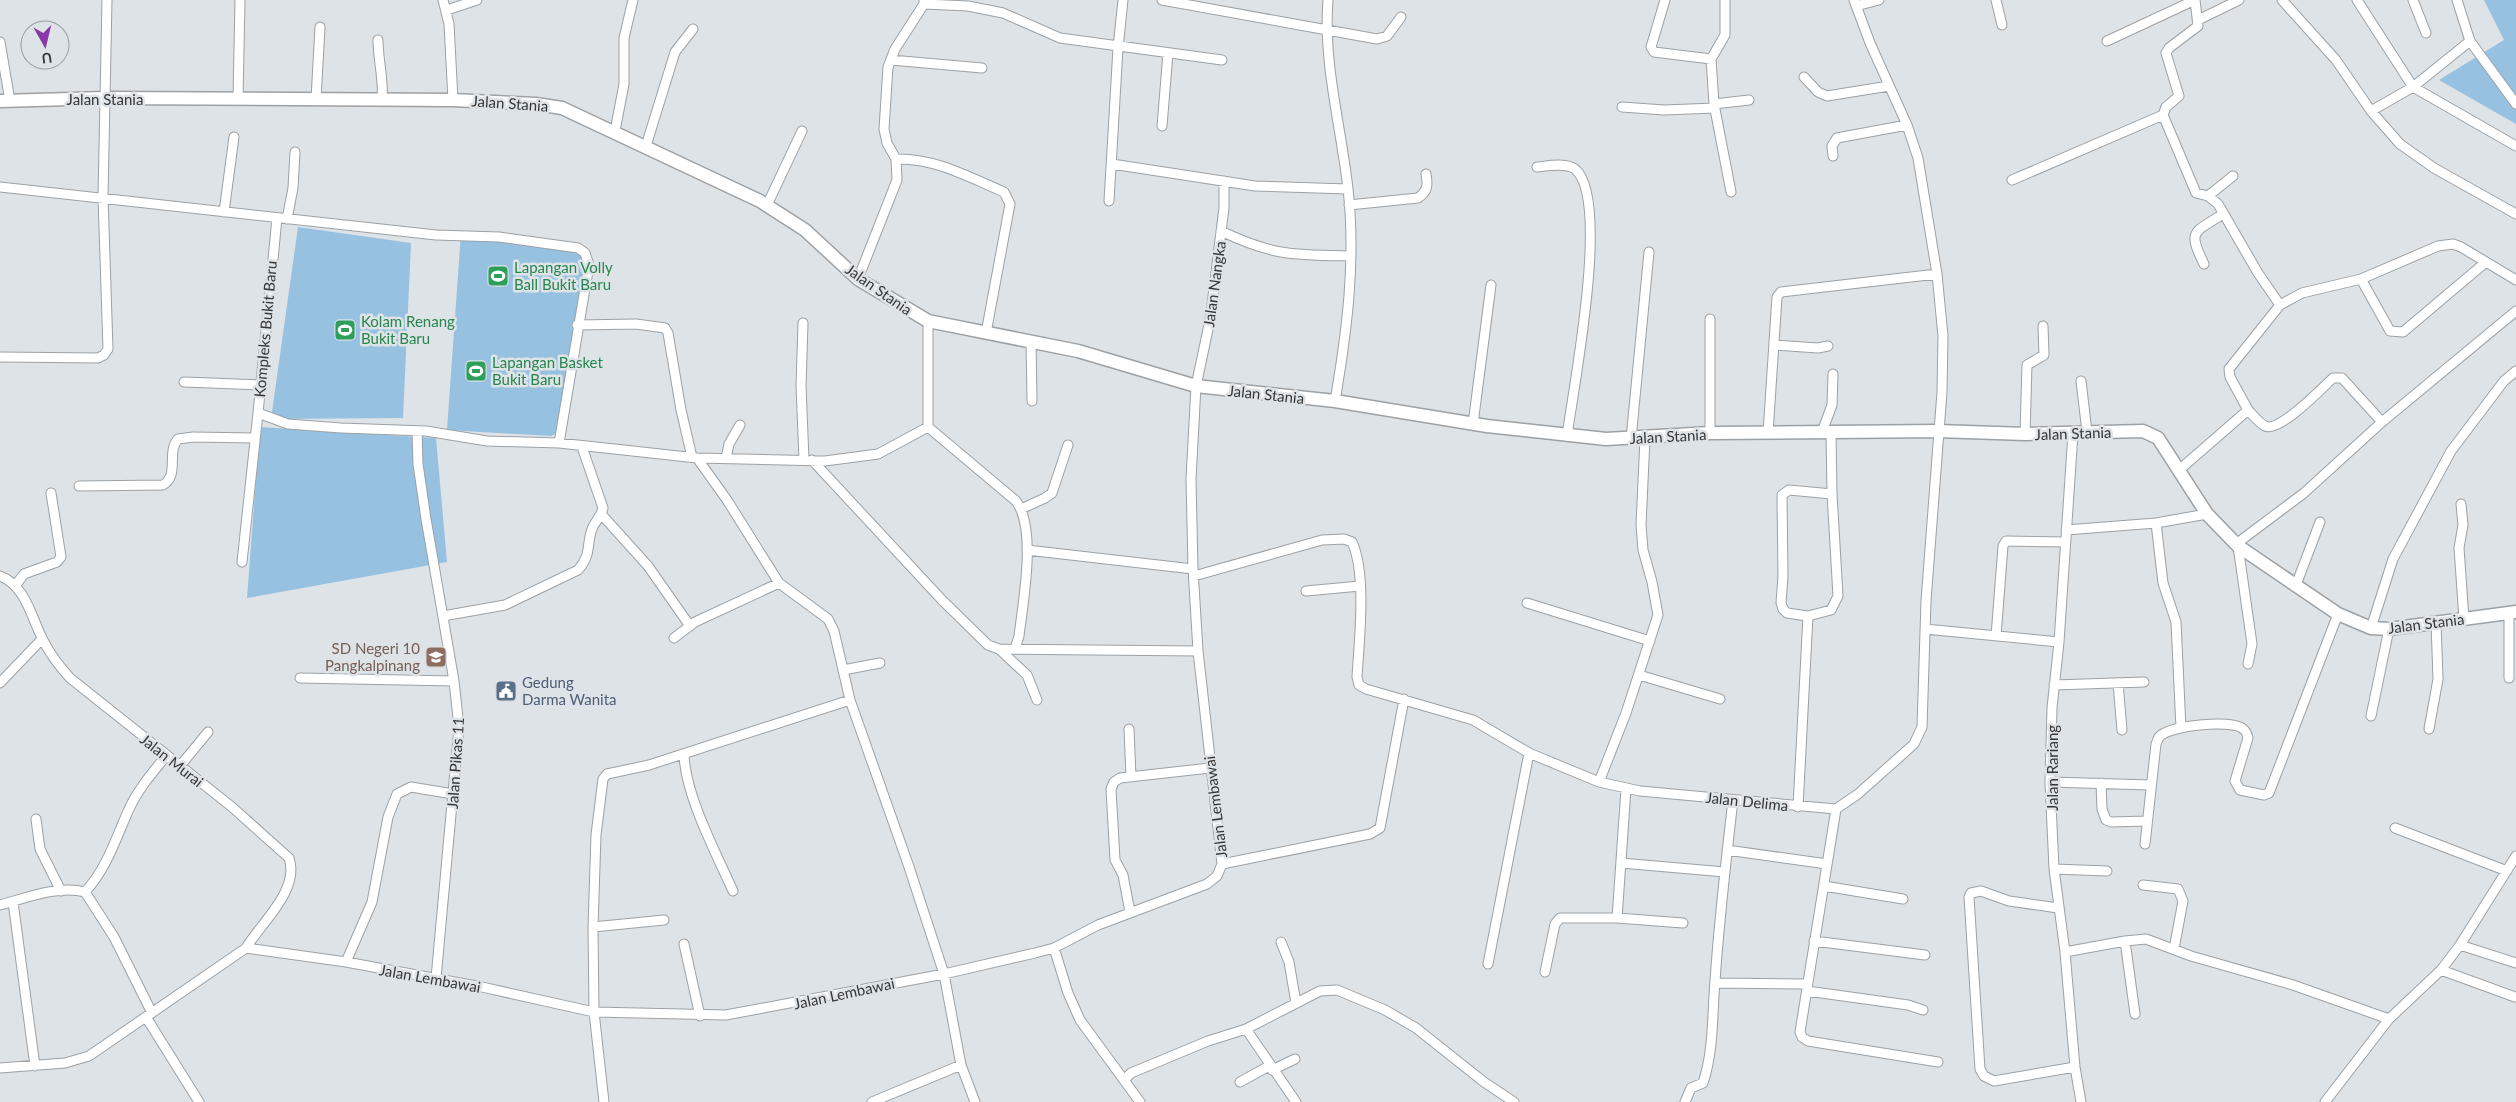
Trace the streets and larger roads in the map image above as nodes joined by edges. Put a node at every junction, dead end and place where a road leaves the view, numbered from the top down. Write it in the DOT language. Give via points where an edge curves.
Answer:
graph roads {
  1 [pos="107,0"];
  2 [pos="240,0"];
  3 [pos="443,0"];
  4 [pos="477,0"];
  5 [pos="622,0"];
  6 [pos="633,0"];
  7 [pos="1123,0"];
  8 [pos="1162,0"];
  9 [pos="1328,0"];
  10 [pos="1664,0"];
  11 [pos="1725,0"];
  12 [pos="1879,0"];
  13 [pos="1996,0"];
  14 [pos="2195,0"];
  15 [pos="2239,0"];
  16 [pos="2282,0"];
  17 [pos="2357,0"];
  18 [pos="2413,0"];
  19 [pos="2457,0"];
  20 [pos="924,2"];
  21 [pos="968,3"];
  22 [pos="1855,3"];
  23 [pos="447,10"];
  24 [pos="1401,18"];
  25 [pos="2198,20"];
  26 [pos="2002,25"];
  27 [pos="320,27"];
  28 [pos="693,29"];
  29 [pos="1326,29"];
  30 [pos="2426,33"];
  31 [pos="378,40"];
  32 [pos="2107,41"];
  33 [pos="2470,41"];
  34 [pos="0,42"];
  35 [pos="1118,48"];
  36 [pos="1168,53"];
  37 [pos="1711,59"];
  38 [pos="891,60"];
  39 [pos="1222,60"];
  40 [pos="982,68"];
  41 [pos="1804,77"];
  42 [pos="1889,86"];
  43 [pos="2413,87"];
  44 [pos="105,98"];
  45 [pos="238,99"];
  46 [pos="5,100"];
  47 [pos="316,100"];
  48 [pos="382,100"];
  49 [pos="453,100"];
  50 [pos="1749,100"];
  51 [pos="2516,104"];
  52 [pos="1622,106"];
  53 [pos="1714,106"];
  54 [pos="2371,112"];
  55 [pos="2163,115"];
  56 [pos="1908,125"];
  57 [pos="1162,126"];
  58 [pos="615,131"];
  59 [pos="802,131"];
  60 [pos="234,136"];
  61 [pos="646,146"];
  62 [pos="2516,146"];
  63 [pos="295,152"];
  64 [pos="1833,156"];
  65 [pos="896,159"];
  66 [pos="1112,164"];
  67 [pos="1537,167"];
  68 [pos="1426,174"];
  69 [pos="2233,176"];
  70 [pos="2012,180"];
  71 [pos="1224,181"];
  72 [pos="0,187"];
  73 [pos="1348,188"];
  74 [pos="1731,192"];
  75 [pos="2208,196"];
  76 [pos="103,197"];
  77 [pos="1108,201"];
  78 [pos="767,205"];
  79 [pos="1349,205"];
  80 [pos="224,212"];
  81 [pos="2223,214"];
  82 [pos="2516,214"];
  83 [pos="282,218"];
  84 [pos="1221,231"];
  85 [pos="1649,252"];
  86 [pos="1350,256"];
  87 [pos="2486,262"];
  88 [pos="2204,264"];
  89 [pos="1937,274"];
  90 [pos="858,278"];
  91 [pos="2361,279"];
  92 [pos="2516,280"];
  93 [pos="1491,285"];
  94 [pos="2280,305"];
  95 [pos="2516,311"];
  96 [pos="1710,319"];
  97 [pos="928,321"];
  98 [pos="803,323"];
  99 [pos="577,325"];
  100 [pos="2043,326"];
  101 [pos="986,333"];
  102 [pos="1031,341"];
  103 [pos="1774,345"];
  104 [pos="1828,346"];
  105 [pos="0,357"];
  106 [pos="2516,371"];
  107 [pos="1833,374"];
  108 [pos="2080,381"];
  109 [pos="184,382"];
  110 [pos="260,385"];
  111 [pos="1196,386"];
  112 [pos="1032,401"];
  113 [pos="1335,401"];
  114 [pos="2248,410"];
  115 [pos="258,413"];
  116 [pos="2382,422"];
  117 [pos="1473,424"];
  118 [pos="740,425"];
  119 [pos="928,427"];
  120 [pos="416,431"];
  121 [pos="1938,431"];
  122 [pos="1827,432"];
  123 [pos="2087,432"];
  124 [pos="1710,433"];
  125 [pos="1768,433"];
  126 [pos="2073,433"];
  127 [pos="2025,434"];
  128 [pos="1567,436"];
  129 [pos="254,438"];
  130 [pos="1644,438"];
  131 [pos="1631,439"];
  132 [pos="559,443"];
  133 [pos="1068,445"];
  134 [pos="582,447"];
  135 [pos="695,457"];
  136 [pos="726,458"];
  137 [pos="808,460"];
  138 [pos="2178,471"];
  139 [pos="79,486"];
  140 [pos="51,493"];
  141 [pos="1832,494"];
  142 [pos="2461,504"];
  143 [pos="1021,509"];
  144 [pos="2207,514"];
  145 [pos="602,515"];
  146 [pos="2320,522"];
  147 [pos="2156,523"];
  148 [pos="2066,530"];
  149 [pos="2066,542"];
  150 [pos="2237,545"];
  151 [pos="1026,550"];
  152 [pos="242,562"];
  153 [pos="1193,572"];
  154 [pos="0,576"];
  155 [pos="779,583"];
  156 [pos="2296,585"];
  157 [pos="15,586"];
  158 [pos="1360,586"];
  159 [pos="1306,591"];
  160 [pos="1527,603"];
  161 [pos="2512,612"];
  162 [pos="2338,614"];
  163 [pos="443,616"];
  164 [pos="1808,616"];
  165 [pos="2464,618"];
  166 [pos="2436,622"];
  167 [pos="690,626"];
  168 [pos="2371,628"];
  169 [pos="1925,629"];
  170 [pos="2389,629"];
  171 [pos="1996,636"];
  172 [pos="674,638"];
  173 [pos="42,639"];
  174 [pos="1650,641"];
  175 [pos="2059,642"];
  176 [pos="999,649"];
  177 [pos="1015,649"];
  178 [pos="1198,651"];
  179 [pos="880,663"];
  180 [pos="2248,664"];
  181 [pos="843,670"];
  182 [pos="1639,675"];
  183 [pos="300,678"];
  184 [pos="2509,678"];
  185 [pos="454,681"];
  186 [pos="2144,682"];
  187 [pos="0,683"];
  188 [pos="2118,683"];
  189 [pos="2054,685"];
  190 [pos="1404,699"];
  191 [pos="1720,699"];
  192 [pos="850,700"];
  193 [pos="1037,700"];
  194 [pos="2371,716"];
  195 [pos="2181,728"];
  196 [pos="1129,729"];
  197 [pos="2429,729"];
  198 [pos="2122,730"];
  199 [pos="208,732"];
  200 [pos="1529,753"];
  201 [pos="684,754"];
  202 [pos="166,756"];
  203 [pos="180,766"];
  204 [pos="1210,768"];
  205 [pos="1131,777"];
  206 [pos="1599,782"];
  207 [pos="2050,782"];
  208 [pos="2101,784"];
  209 [pos="2152,785"];
  210 [pos="1626,790"];
  211 [pos="453,794"];
  212 [pos="1733,800"];
  213 [pos="1798,807"];
  214 [pos="1836,810"];
  215 [pos="36,819"];
  216 [pos="2147,822"];
  217 [pos="2395,828"];
  218 [pos="2145,844"];
  219 [pos="1727,850"];
  220 [pos="2516,856"];
  221 [pos="1620,863"];
  222 [pos="1222,864"];
  223 [pos="1828,864"];
  224 [pos="2054,869"];
  225 [pos="2107,871"];
  226 [pos="2507,871"];
  227 [pos="1725,872"];
  228 [pos="2143,885"];
  229 [pos="1824,886"];
  230 [pos="61,891"];
  231 [pos="733,891"];
  232 [pos="85,892"];
  233 [pos="1903,899"];
  234 [pos="13,902"];
  235 [pos="0,906"];
  236 [pos="2058,908"];
  237 [pos="1130,912"];
  238 [pos="1617,918"];
  239 [pos="664,920"];
  240 [pos="1683,923"];
  241 [pos="593,927"];
  242 [pos="2125,941"];
  243 [pos="1281,942"];
  244 [pos="1814,942"];
  245 [pos="684,944"];
  246 [pos="2460,945"];
  247 [pos="246,948"];
  248 [pos="1054,948"];
  249 [pos="2174,949"];
  250 [pos="2065,952"];
  251 [pos="1925,955"];
  252 [pos="346,962"];
  253 [pos="2516,963"];
  254 [pos="1488,964"];
  255 [pos="2441,970"];
  256 [pos="1545,972"];
  257 [pos="944,974"];
  258 [pos="436,978"];
  259 [pos="1714,983"];
  260 [pos="1807,987"];
  261 [pos="2515,997"];
  262 [pos="1296,1002"];
  263 [pos="1923,1010"];
  264 [pos="594,1012"];
  265 [pos="2135,1014"];
  266 [pos="149,1015"];
  267 [pos="700,1016"];
  268 [pos="2389,1019"];
  269 [pos="1246,1029"];
  270 [pos="1295,1059"];
  271 [pos="1938,1062"];
  272 [pos="960,1065"];
  273 [pos="35,1066"];
  274 [pos="2075,1067"];
  275 [pos="0,1068"];
  276 [pos="1271,1068"];
  277 [pos="1124,1079"];
  278 [pos="1240,1082"];
  279 [pos="200,1102"];
  280 [pos="604,1102"];
  281 [pos="872,1102"];
  282 [pos="975,1102"];
  283 [pos="1140,1102"];
  284 [pos="1296,1102"];
  285 [pos="1514,1102"];
  286 [pos="1685,1102"];
  287 [pos="2081,1102"];
  288 [pos="2325,1102"];
  1 -- 44 [label="street"];
  2 -- 45 [label="street"];
  3 -- 23 [label="street"];
  4 -- 23 [label="street"];
  5 -- 6 [label="street"];
  6 -- 58 [label="street" via="624,38 624,84"];
  7 -- 35 [label="street"];
  8 -- 29 [label="street"];
  9 -- 29 [label="street"];
  10 -- 37 [label="street" via="1651,47 1654,52"];
  11 -- 37 [label="street" via="1725,35"];
  12 -- 22 [label="street"];
  13 -- 26 [label="street"];
  14 -- 25 [label="street"];
  14 -- 32 [label="street"];
  15 -- 25 [label="street"];
  16 -- 54 [label="street" via="2336,60"];
  17 -- 43 [label="street"];
  18 -- 30 [label="street"];
  19 -- 33 [label="street"];
  20 -- 21 [label="street"];
  20 -- 38 [label="street"];
  21 -- 35 [label="street" via="1060,38"];
  22 -- 42 [label="street"];
  23 -- 49 [label="street"];
  24 -- 29 [label="street" via="1382,39"];
  25 -- 55 [label="street" via="2195,31 2169,48 2166,54 2179,96"];
  27 -- 47 [label="street"];
  28 -- 61 [label="street" via="675,52"];
  29 -- 73 [label="street" via="1332,92"];
  31 -- 48 [label="street"];
  33 -- 43 [label="street"];
  33 -- 51 [label="street"];
  34 -- 46 [label="street"];
  35 -- 36 [label="street"];
  35 -- 66 [label="street"];
  36 -- 39 [label="street"];
  36 -- 57 [label="street"];
  37 -- 53 [label="street"];
  38 -- 40 [label="street"];
  38 -- 65 [label="street" via="886,84 884,129"];
  41 -- 42 [label="street" via="1818,92 1827,96"];
  42 -- 56 [label="street"];
  43 -- 54 [label="street"];
  43 -- 62 [label="street"];
  44 -- 45 [label="street, Jalan Stania"];
  44 -- 46 [label="street, Jalan Stania"];
  44 -- 76 [label="street"];
  45 -- 47 [label="street, Jalan Stania"];
  47 -- 48 [label="street, Jalan Stania"];
  48 -- 49 [label="street, Jalan Stania"];
  49 -- 58 [label="street, Jalan Stania" via="562,108"];
  50 -- 53 [label="street"];
  52 -- 53 [label="street" via="1664,110"];
  53 -- 74 [label="street"];
  54 -- 82 [label="street" via="2400,144 2434,168"];
  55 -- 70 [label="street"];
  55 -- 75 [label="street" via="2196,193"];
  56 -- 64 [label="street" via="1841,136 1833,143"];
  56 -- 89 [label="street" via="1918,158"];
  58 -- 61 [label="street, Jalan Stania"];
  59 -- 78 [label="street"];
  60 -- 80 [label="street"];
  61 -- 78 [label="street, Jalan Stania"];
  63 -- 83 [label="street, Kompleks Bukit Baru" via="293,188"];
  65 -- 90 [label="street" via="894,188"];
  65 -- 101 [label="street" via="910,158 944,166 1008,196 1010,204"];
  66 -- 71 [label="street"];
  66 -- 77 [label="street"];
  67 -- 128 [label="street" via="1566,166 1575,169 1583,184 1590,213 1591,259"];
  68 -- 79 [label="street" via="1428,186 1418,198"];
  69 -- 75 [label="street"];
  71 -- 73 [label="street" via="1255,186"];
  71 -- 84 [label="street, Jalan Nangka"];
  72 -- 76 [label="street"];
  73 -- 79 [label="street"];
  75 -- 81 [label="street" via="2215,200"];
  76 -- 80 [label="street"];
  76 -- 105 [label="street" via="108,349 98,358"];
  78 -- 90 [label="street, Jalan Stania" via="805,230"];
  79 -- 86 [label="street"];
  80 -- 83 [label="street"];
  81 -- 88 [label="street" via="2193,237"];
  81 -- 94 [label="street"];
  83 -- 99 [label="street" via="578,248 585,253 588,265"];
  83 -- 110 [label="street, Kompleks Bukit Baru"];
  84 -- 86 [label="street" via="1270,252"];
  84 -- 111 [label="street, Jalan Nangka" via="1210,320"];
  85 -- 131 [label="street"];
  86 -- 113 [label="street" via="1346,336"];
  87 -- 91 [label="street" via="2453,244 2438,246"];
  87 -- 91 [label="street" via="2404,332 2398,333 2390,331"];
  87 -- 92 [label="street"];
  89 -- 103 [label="street" via="1781,292"];
  89 -- 121 [label="street" via="1943,336"];
  90 -- 97 [label="street, Jalan Stania"];
  91 -- 94 [label="street" via="2302,293"];
  93 -- 117 [label="street"];
  94 -- 114 [label="street" via="2229,369"];
  95 -- 116 [label="street"];
  96 -- 124 [label="street"];
  97 -- 101 [label="street, Jalan Stania"];
  97 -- 119 [label="street"];
  98 -- 137 [label="street" via="801,386"];
  99 -- 132 [label="street"];
  99 -- 135 [label="street" via="636,324 665,328 681,410"];
  100 -- 127 [label="street" via="2044,355 2027,364"];
  101 -- 102 [label="street, Jalan Stania"];
  102 -- 111 [label="street, Jalan Stania"];
  102 -- 112 [label="street"];
  103 -- 104 [label="street"];
  103 -- 125 [label="street"];
  106 -- 168 [label="street" via="2504,381 2446,459 2393,559"];
  107 -- 122 [label="street"];
  108 -- 123 [label="street"];
  109 -- 110 [label="street"];
  110 -- 115 [label="street, Kompleks Bukit Baru"];
  111 -- 113 [label="street, Jalan Stania"];
  111 -- 153 [label="street, Jalan Lembawai" via="1191,480"];
  113 -- 117 [label="street, Jalan Stania"];
  114 -- 116 [label="street" via="2265,427 2272,427 2296,412 2338,377"];
  114 -- 138 [label="street"];
  115 -- 120 [label="street, Kompleks Bukit Baru" via="288,424"];
  115 -- 129 [label="street"];
  116 -- 150 [label="street" via="2304,493"];
  117 -- 128 [label="street, Jalan Stania"];
  118 -- 136 [label="street" via="732,437"];
  119 -- 137 [label="street, Kompleks Bukit Baru" via="878,454 849,459"];
  119 -- 143 [label="street"];
  120 -- 132 [label="street, Kompleks Bukit Baru" via="487,441"];
  120 -- 163 [label="street, Jalan Pikas 11" via="418,464"];
  121 -- 122 [label="street, Jalan Stania"];
  121 -- 127 [label="street, Jalan Stania"];
  121 -- 169 [label="street"];
  122 -- 125 [label="street, Jalan Stania"];
  122 -- 141 [label="street"];
  123 -- 126 [label="street, Jalan Stania"];
  123 -- 138 [label="street, Jalan Stania" via="2149,432 2158,438"];
  124 -- 125 [label="street, Jalan Stania"];
  124 -- 130 [label="street, Jalan Stania"];
  126 -- 127 [label="street, Jalan Stania"];
  126 -- 148 [label="street, Jalan Rariang"];
  128 -- 131 [label="street, Jalan Stania"];
  129 -- 139 [label="street" via="178,439 173,448 173,472 163,485"];
  129 -- 152 [label="street"];
  130 -- 131 [label="street, Jalan Stania"];
  130 -- 174 [label="street" via="1641,525 1643,550 1658,615"];
  132 -- 134 [label="street, Kompleks Bukit Baru"];
  133 -- 143 [label="street" via="1052,493"];
  134 -- 135 [label="street, Kompleks Bukit Baru"];
  134 -- 145 [label="street" via="603,508"];
  135 -- 136 [label="street, Kompleks Bukit Baru"];
  135 -- 155 [label="street" via="727,500"];
  136 -- 137 [label="street, Kompleks Bukit Baru"];
  137 -- 176 [label="street" via="942,600 988,645"];
  138 -- 144 [label="street, Jalan Stania"];
  140 -- 157 [label="street" via="61,556 56,562 24,574"];
  141 -- 164 [label="street" via="1838,596 1832,610"];
  141 -- 164 [label="street" via="1789,490 1782,496 1783,609 1787,613"];
  142 -- 165 [label="street" via="2463,525 2459,548"];
  143 -- 151 [label="street"];
  144 -- 147 [label="street"];
  144 -- 150 [label="street, Jalan Stania"];
  145 -- 163 [label="street" via="592,530 587,557 578,570 505,604"];
  145 -- 167 [label="street" via="648,566"];
  146 -- 156 [label="street"];
  147 -- 148 [label="street"];
  147 -- 195 [label="street" via="2162,583 2176,622"];
  148 -- 149 [label="street, Jalan Rariang"];
  149 -- 171 [label="street" via="2006,541"];
  149 -- 175 [label="street, Jalan Rariang"];
  150 -- 156 [label="street, Jalan Stania"];
  150 -- 180 [label="street" via="2252,644"];
  151 -- 153 [label="street"];
  151 -- 177 [label="street" via="1019,636"];
  153 -- 158 [label="street" via="1322,540 1344,538 1352,542 1356,550"];
  153 -- 178 [label="street, Jalan Lembawai"];
  154 -- 157 [label="street, Jalan Murai"];
  155 -- 167 [label="street"];
  155 -- 181 [label="street" via="828,619"];
  156 -- 162 [label="street, Jalan Stania"];
  157 -- 173 [label="street, Jalan Murai" via="27,602"];
  158 -- 159 [label="street"];
  158 -- 190 [label="street, Jalan Delima" via="1357,677 1360,685"];
  160 -- 174 [label="street"];
  161 -- 165 [label="street, Jalan Stania"];
  161 -- 184 [label="street"];
  162 -- 168 [label="street, Jalan Stania"];
  162 -- 195 [label="street" via="2269,793 2264,795 2240,790 2236,786 2248,738 2240,726 2223,724"];
  163 -- 185 [label="street, Jalan Pikas 11"];
  164 -- 213 [label="street"];
  165 -- 166 [label="street, Jalan Stania"];
  166 -- 170 [label="street, Jalan Stania"];
  166 -- 197 [label="street" via="2438,679"];
  167 -- 172 [label="street"];
  168 -- 170 [label="street, Jalan Stania"];
  169 -- 171 [label="street"];
  169 -- 214 [label="street" via="1922,727 1914,744"];
  170 -- 194 [label="street"];
  171 -- 175 [label="street"];
  173 -- 187 [label="street"];
  173 -- 202 [label="street, Jalan Murai" via="70,678"];
  174 -- 182 [label="street"];
  175 -- 189 [label="street, Jalan Rariang"];
  176 -- 177 [label="street"];
  176 -- 193 [label="street" via="1027,675"];
  177 -- 178 [label="street"];
  178 -- 204 [label="street, Jalan Lembawai"];
  179 -- 181 [label="street"];
  181 -- 192 [label="street"];
  182 -- 191 [label="street"];
  182 -- 206 [label="street"];
  183 -- 185 [label="street"];
  185 -- 211 [label="street, Jalan Pikas 11" via="459,727"];
  186 -- 188 [label="street"];
  188 -- 189 [label="street"];
  188 -- 198 [label="street"];
  189 -- 207 [label="street, Jalan Rariang"];
  190 -- 200 [label="street, Jalan Delima" via="1473,720"];
  190 -- 222 [label="street" via="1380,828 1370,834"];
  192 -- 201 [label="street"];
  192 -- 257 [label="street"];
  195 -- 209 [label="street" via="2159,737"];
  196 -- 205 [label="street"];
  199 -- 203 [label="street"];
  200 -- 206 [label="street, Jalan Delima"];
  200 -- 254 [label="street"];
  201 -- 231 [label="street" via="687,778 697,808"];
  201 -- 241 [label="street" via="603,778 596,836"];
  202 -- 203 [label="street, Jalan Murai"];
  202 -- 232 [label="street" via="131,805 107,863"];
  203 -- 247 [label="street, Jalan Murai" via="289,858 293,868 282,898"];
  204 -- 205 [label="street"];
  204 -- 222 [label="street, Jalan Lembawai"];
  205 -- 237 [label="street" via="1120,778 1111,789 1115,860 1123,875"];
  206 -- 210 [label="street, Jalan Delima"];
  207 -- 208 [label="street"];
  207 -- 224 [label="street, Jalan Rariang"];
  208 -- 209 [label="street"];
  208 -- 216 [label="street" via="2106,820"];
  209 -- 216 [label="street"];
  210 -- 212 [label="street, Jalan Delima"];
  210 -- 221 [label="street"];
  211 -- 252 [label="street" via="411,787 397,794 388,817 372,902"];
  211 -- 258 [label="street, Jalan Pikas 11"];
  212 -- 213 [label="street, Jalan Delima"];
  212 -- 219 [label="street"];
  213 -- 214 [label="street, Jalan Delima"];
  214 -- 223 [label="street"];
  215 -- 230 [label="street" via="40,849"];
  216 -- 218 [label="street"];
  217 -- 226 [label="street"];
  219 -- 223 [label="street"];
  219 -- 227 [label="street"];
  220 -- 226 [label="street"];
  221 -- 227 [label="street"];
  221 -- 238 [label="street"];
  222 -- 237 [label="street, Jalan Lembawai" via="1217,876 1207,884"];
  223 -- 229 [label="street"];
  224 -- 225 [label="street"];
  224 -- 236 [label="street, Jalan Rariang"];
  226 -- 246 [label="street"];
  227 -- 259 [label="street"];
  228 -- 249 [label="street" via="2178,890 2181,894 2183,901"];
  229 -- 233 [label="street"];
  229 -- 244 [label="street"];
  230 -- 232 [label="street" via="75,889"];
  230 -- 234 [label="street"];
  232 -- 266 [label="street" via="114,937"];
  234 -- 235 [label="street"];
  234 -- 273 [label="street"];
  236 -- 250 [label="street, Jalan Rariang"];
  236 -- 274 [label="street" via="2009,901 1981,891 1971,893 1980,1069 1988,1080 1994,1081"];
  237 -- 248 [label="street, Jalan Lembawai" via="1086,930"];
  238 -- 240 [label="street"];
  238 -- 256 [label="street" via="1560,918 1555,924"];
  239 -- 241 [label="street"];
  241 -- 264 [label="street"];
  242 -- 249 [label="street" via="2146,939"];
  242 -- 250 [label="street"];
  242 -- 265 [label="street"];
  243 -- 262 [label="street" via="1289,962"];
  244 -- 251 [label="street"];
  244 -- 260 [label="street"];
  245 -- 267 [label="street"];
  246 -- 253 [label="street"];
  246 -- 255 [label="street"];
  247 -- 252 [label="street, Jalan Lembawai"];
  247 -- 266 [label="street"];
  248 -- 257 [label="street, Jalan Lembawai"];
  248 -- 277 [label="street" via="1080,1020"];
  249 -- 268 [label="street" via="2293,985"];
  250 -- 274 [label="street, Jalan Rariang"];
  252 -- 258 [label="street, Jalan Lembawai"];
  255 -- 261 [label="street"];
  255 -- 268 [label="street"];
  257 -- 267 [label="street, Jalan Lembawai" via="751,1012"];
  257 -- 272 [label="street"];
  258 -- 264 [label="street, Jalan Lembawai"];
  259 -- 260 [label="street"];
  259 -- 286 [label="street" via="1714,1017 1703,1081 1691,1088"];
  260 -- 263 [label="street"];
  260 -- 271 [label="street" via="1800,1032 1808,1041"];
  262 -- 269 [label="street"];
  262 -- 285 [label="street" via="1320,990 1337,990 1385,1010 1416,1028"];
  264 -- 267 [label="street, Jalan Lembawai"];
  264 -- 280 [label="street"];
  266 -- 273 [label="street" via="89,1056 65,1064"];
  266 -- 279 [label="street"];
  268 -- 288 [label="street"];
  269 -- 276 [label="street"];
  269 -- 277 [label="street" via="1208,1041 1131,1073"];
  270 -- 276 [label="street"];
  272 -- 281 [label="street"];
  272 -- 282 [label="street"];
  273 -- 275 [label="street"];
  274 -- 287 [label="street, Jalan Rariang"];
  276 -- 278 [label="street"];
  276 -- 284 [label="street"];
  277 -- 283 [label="street"];
}
